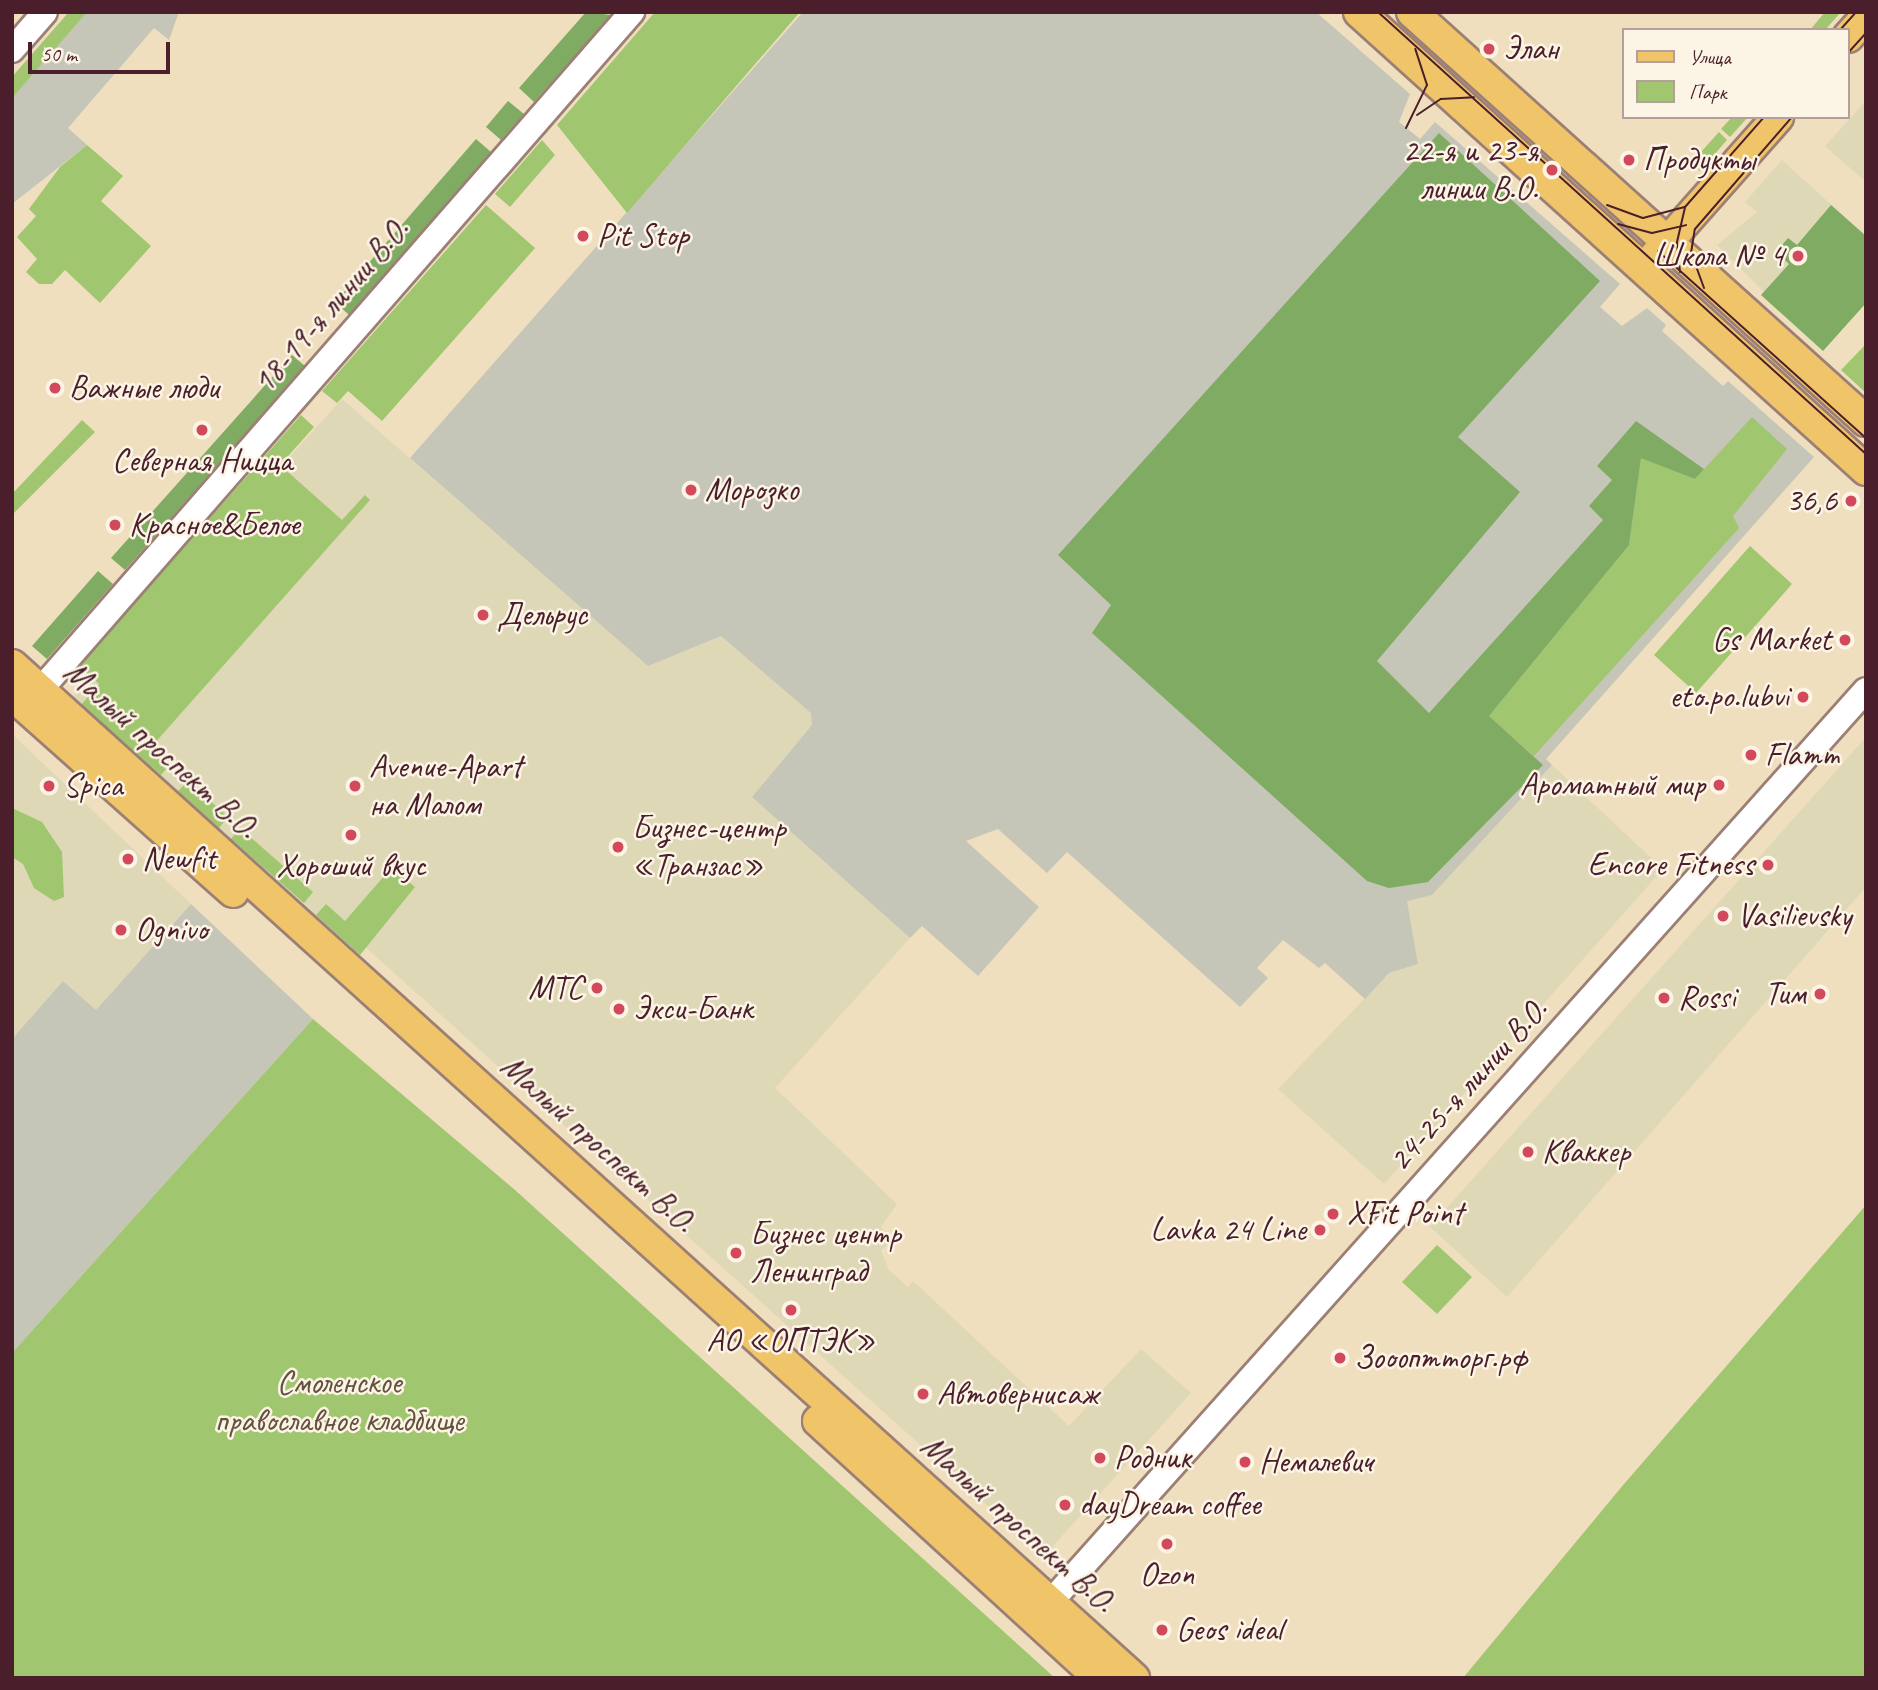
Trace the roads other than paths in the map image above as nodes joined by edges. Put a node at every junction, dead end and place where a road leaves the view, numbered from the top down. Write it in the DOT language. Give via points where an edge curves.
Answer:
graph roads {
  1 [pos="45,12"];
  2 [pos="632,12"];
  3 [pos="1359,12"];
  4 [pos="1412,12"];
  5 [pos="1866,17"];
  6 [pos="1850,35"];
  7 [pos="12,50"];
  8 [pos="1776,119"];
  9 [pos="1667,243"];
  10 [pos="1644,270"];
  11 [pos="1866,421"];
  12 [pos="1866,470"];
  13 [pos="12,665"];
  14 [pos="1866,690"];
  15 [pos="26,697"];
  16 [pos="1043,1611"];
  17 [pos="1099,1678"];
  18 [pos="1134,1678"];
  1 -- 7 [label="street"];
  2 -- 15 [label="street, 18-19-я линии В.О."];
  3 -- 10 [label="main road"];
  4 -- 9 [label="main road"];
  5 -- 6 [label="main road"];
  8 -- 9 [label="main road"];
  9 -- 10 [label="main road"];
  9 -- 11 [label="main road"];
  10 -- 12 [label="main road"];
  13 -- 15 [label="main road, Малый проспект В.О."];
  14 -- 16 [label="street, 24-25-я линии В.О."];
  15 -- 16 [label="main road, Малый проспект В.О."];
  16 -- 17 [label="main road, Малый проспект В.О."];
  16 -- 18 [label="main road, Малый проспект В.О."];
}
